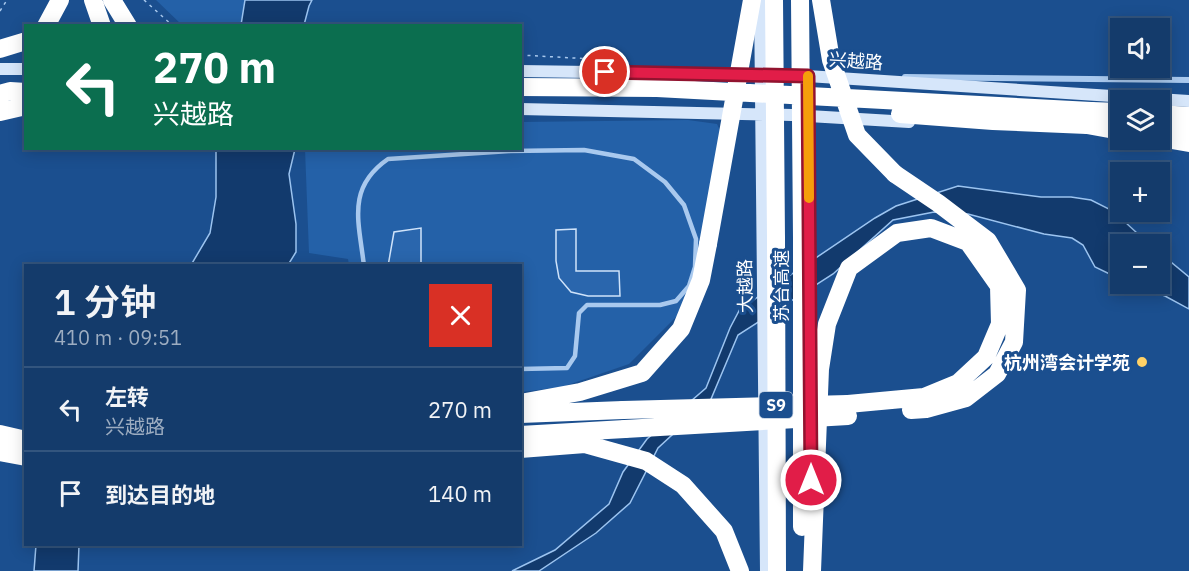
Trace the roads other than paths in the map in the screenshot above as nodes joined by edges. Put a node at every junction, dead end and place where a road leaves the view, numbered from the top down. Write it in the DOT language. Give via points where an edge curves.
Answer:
graph roads {
  1 [pos="60,0"];
  2 [pos="93,0"];
  3 [pos="112,0"];
  4 [pos="752,0"];
  5 [pos="760,0"];
  6 [pos="774,0"];
  7 [pos="800,0"];
  8 [pos="807,0"];
  9 [pos="821,0"];
  10 [pos="47,24"];
  11 [pos="101,24"];
  12 [pos="127,24"];
  13 [pos="24,42"];
  14 [pos="0,49"];
  15 [pos="0,69"];
  16 [pos="24,69"];
  17 [pos="522,71"];
  18 [pos="761,74"];
  19 [pos="808,76"];
  20 [pos="1189,80"];
  21 [pos="522,87"];
  22 [pos="24,92"];
  23 [pos="0,94"];
  24 [pos="24,97"];
  25 [pos="522,98"];
  26 [pos="1189,101"];
  27 [pos="24,106"];
  28 [pos="1189,108"];
  29 [pos="522,109"];
  30 [pos="1170,109"];
  31 [pos="0,112"];
  32 [pos="1110,113"];
  33 [pos="761,114"];
  34 [pos="1170,115"];
  35 [pos="808,116"];
  36 [pos="1189,116"];
  37 [pos="1089,118"];
  38 [pos="1110,123"];
  39 [pos="1110,128"];
  40 [pos="1170,128"];
  41 [pos="1189,129"];
  42 [pos="1110,132"];
  43 [pos="1170,137"];
  44 [pos="1189,138"];
  45 [pos="1170,139"];
  46 [pos="1189,143"];
  47 [pos="510,150"];
  48 [pos="522,150"];
  49 [pos="364,264"];
  50 [pos="522,369"];
  51 [pos="522,403"];
  52 [pos="819,405"];
  53 [pos="819,405"];
  54 [pos="819,405"];
  55 [pos="819,405"];
  56 [pos="522,414"];
  57 [pos="0,434"];
  58 [pos="522,435"];
  59 [pos="24,440"];
  60 [pos="522,449"];
  61 [pos="0,452"];
  62 [pos="24,457"];
  63 [pos="740,571"];
  64 [pos="766,571"];
  65 [pos="777,571"];
  66 [pos="802,571"];
  67 [pos="812,571"];
  1 -- 10 [label="highway"];
  2 -- 11 [label="highway"];
  3 -- 12 [label="highway"];
  4 -- 51 [label="highway, bridge" via="701,279 681,329 642,373 580,392"];
  5 -- 18 [label="main road, 大越路"];
  6 -- 65 [label="highway, 苏台高速 / S9, bridge"];
  7 -- 66 [label="highway, 苏台高速 / S9, bridge"];
  8 -- 19 [label="main road"];
  9 -- 58 [label="highway, bridge" via="831,60 857,135 895,174 988,241 1017,290 1014,342 997,374 966,398 926,409"];
  13 -- 14 [label="highway"];
  15 -- 16 [label="main road"];
  17 -- 18 [label="main road, 兴越路"];
  18 -- 19 [label="main road, 兴越路"];
  18 -- 33 [label="main road, 大越路"];
  19 -- 20 [label="street"];
  19 -- 26 [label="main road, 兴越路"];
  19 -- 35 [label="main road"];
  21 -- 37 [label="highway, bridge" via="657,88"];
  22 -- 23 [label="highway"];
  23 -- 24 [label="main road"];
  25 -- 37 [label="highway, bridge" via="657,99 993,122"];
  27 -- 31 [label="highway"];
  28 -- 30 [label="highway"];
  29 -- 33 [label="main road"];
  32 -- 37 [label="highway"];
  33 -- 35 [label="main road"];
  33 -- 64 [label="main road, 大越路"];
  34 -- 36 [label="highway"];
  35 -- 42 [label="main road"];
  35 -- 67 [label="main road"];
  37 -- 38 [label="highway"];
  37 -- 39 [label="highway"];
  40 -- 41 [label="highway"];
  43 -- 44 [label="main road"];
  45 -- 46 [label="highway"];
  47 -- 49 [label="lane" via="388,159 376,168 365,180 357,207"];
  48 -- 50 [label="lane" via="584,150 634,159 665,182 684,205 696,239 695,267 689,286 676,301 660,305 587,304 579,313 575,356 567,368"];
  52 -- 67 [label="highway, bridge"];
  53 -- 54 [label="highway, bridge" via="826,324 849,268 897,233 931,228 968,242 999,286 1000,324 986,357 958,383 924,397"];
  55 -- 56 [label="highway, bridge"];
  57 -- 59 [label="highway"];
  60 -- 63 [label="highway" via="585,444 646,461 683,485 724,531"];
  61 -- 62 [label="highway"];
}
